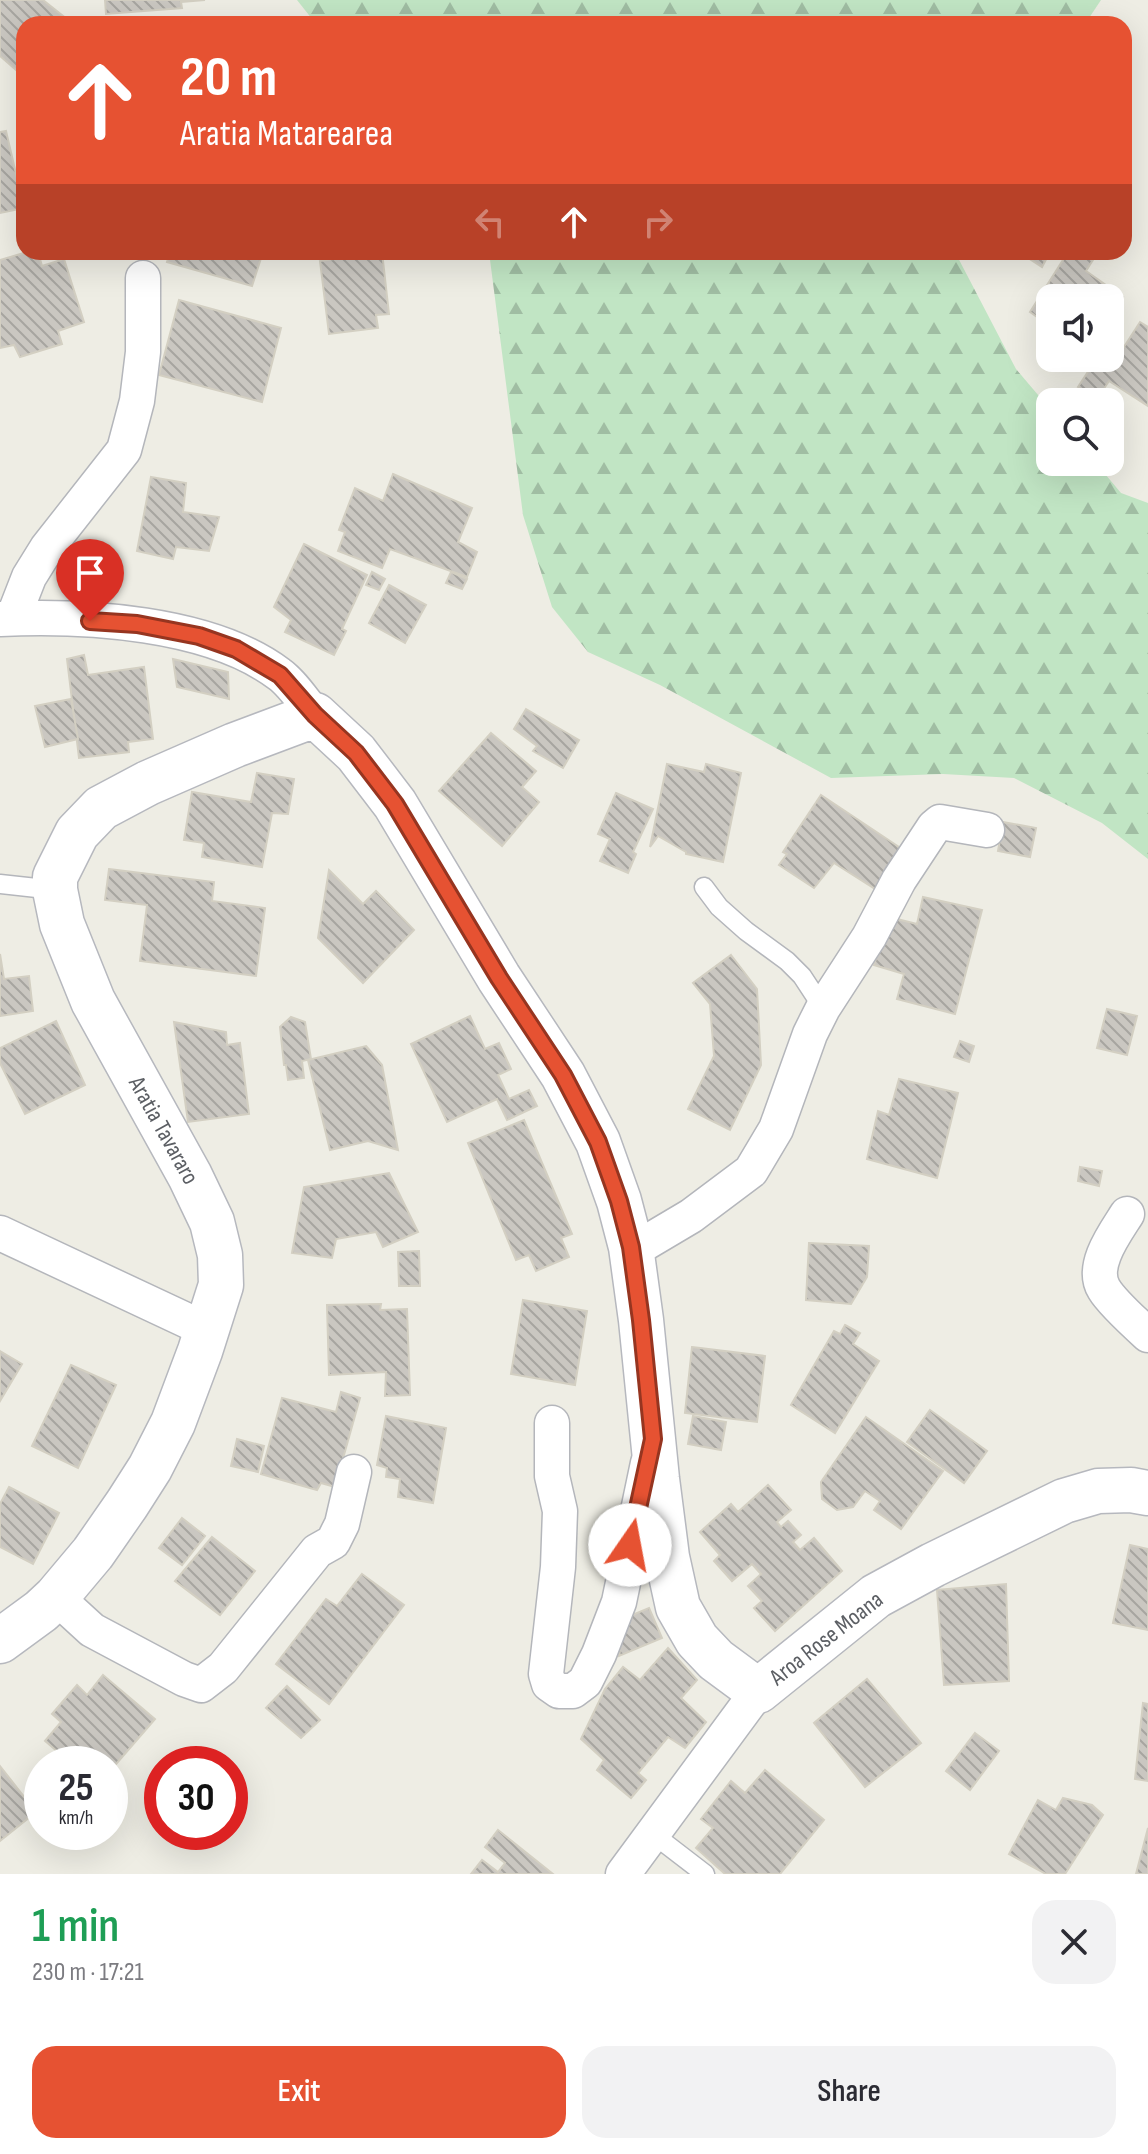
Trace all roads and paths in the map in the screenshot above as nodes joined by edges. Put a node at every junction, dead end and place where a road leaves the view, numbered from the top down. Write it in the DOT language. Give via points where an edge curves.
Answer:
graph roads {
  1 [pos="143,278"];
  2 [pos="6,618"];
  3 [pos="315,715"];
  4 [pos="987,830"];
  5 [pos="0,884"];
  6 [pos="704,887"];
  7 [pos="55,890"];
  8 [pos="823,1008"];
  9 [pos="1127,1214"];
  10 [pos="0,1233"];
  11 [pos="632,1251"];
  12 [pos="207,1330"];
  13 [pos="1148,1335"];
  14 [pos="552,1423"];
  15 [pos="653,1439"];
  16 [pos="354,1472"];
  17 [pos="1148,1493"];
  18 [pos="56,1597"];
  19 [pos="0,1641"];
  20 [pos="758,1691"];
  21 [pos="653,1834"];
  22 [pos="623,1874"];
  23 [pos="705,1874"];
  1 -- 2 [label="street" via="143,352 124,450 47,548"];
  2 -- 3 [label="street" via="137,624 199,636 236,649 280,675"];
  3 -- 7 [label="main road" via="163,776 101,808 77,833 55,877"];
  3 -- 11 [label="main road" via="356,753 395,804 563,1075 598,1142"];
  4 -- 8 [label="street" via="940,822 934,827"];
  5 -- 7 [label="lane"];
  6 -- 8 [label="lane" via="728,915 802,976"];
  7 -- 12 [label="main road, Aratia Tavararo" via="62,924 93,1001 212,1222 221,1285"];
  8 -- 11 [label="street" via="776,1129 751,1171"];
  9 -- 13 [label="street" via="1103,1258 1102,1288"];
  10 -- 12 [label="street"];
  11 -- 15 [label="main road"];
  12 -- 18 [label="main road, Aratia Tavararo" via="173,1423 150,1468"];
  14 -- 15 [label="street" via="552,1476 560,1511 546,1674 559,1691 573,1691 585,1682 619,1602"];
  15 -- 20 [label="main road" via="678,1607 716,1660"];
  16 -- 18 [label="street" via="333,1542 317,1551 223,1668 201,1685 92,1630"];
  17 -- 20 [label="main road, Aroa Rose Moana" via="1098,1491 1064,1501 933,1565 876,1596"];
  18 -- 19 [label="main road, Aratia Tavararo"];
  20 -- 21 [label="street, Aroa Rose Moana"];
  21 -- 22 [label="street, Aroa Rose Moana"];
  21 -- 23 [label="lane"];
}
